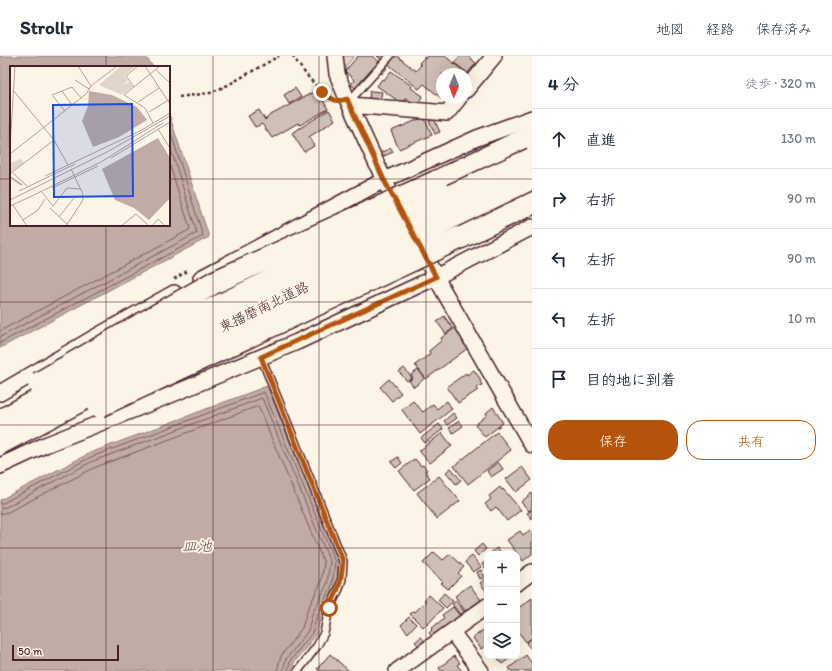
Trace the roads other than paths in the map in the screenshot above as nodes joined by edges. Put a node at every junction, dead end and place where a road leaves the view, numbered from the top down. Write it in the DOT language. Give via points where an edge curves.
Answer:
graph roads {
  1 [pos="335,56"];
  2 [pos="390,56"];
  3 [pos="494,56"];
  4 [pos="472,83"];
  5 [pos="349,102"];
  6 [pos="454,104"];
  7 [pos="532,118"];
  8 [pos="532,136"];
  9 [pos="532,159"];
  10 [pos="532,178"];
  11 [pos="384,180"];
  12 [pos="532,203"];
  13 [pos="532,227"];
  14 [pos="436,277"];
  15 [pos="261,357"];
  16 [pos="0,393"];
  17 [pos="0,406"];
  18 [pos="0,421"];
  19 [pos="531,441"];
  20 [pos="0,443"];
  21 [pos="0,452"];
  22 [pos="0,466"];
  23 [pos="532,572"];
  24 [pos="520,581"];
  25 [pos="484,608"];
  26 [pos="452,632"];
  27 [pos="298,671"];
  28 [pos="398,671"];
  29 [pos="481,671"];
  1 -- 5 [label="street" via="337,74"];
  2 -- 5 [label="lane"];
  3 -- 4 [label="street"];
  5 -- 6 [label="street" via="447,113"];
  5 -- 11 [label="street"];
  7 -- 11 [label="street" via="477,138"];
  8 -- 17 [label="highway, bridge" via="215,282"];
  9 -- 18 [label="highway, 東播磨南北道路, bridge" via="397,220 160,334"];
  10 -- 20 [label="highway, 東播磨南北道路, bridge" via="172,352"];
  11 -- 14 [label="street"];
  11 -- 16 [label="street" via="235,259"];
  12 -- 21 [label="highway, bridge"];
  13 -- 14 [label="street"];
  14 -- 15 [label="street"];
  14 -- 19 [label="street"];
  15 -- 22 [label="street" via="45,445"];
  15 -- 27 [label="lane" via="343,561 342,579 329,608 324,633"];
  23 -- 24 [label="street"];
  25 -- 26 [label="street"];
  26 -- 28 [label="street"];
  26 -- 29 [label="street"];
}
